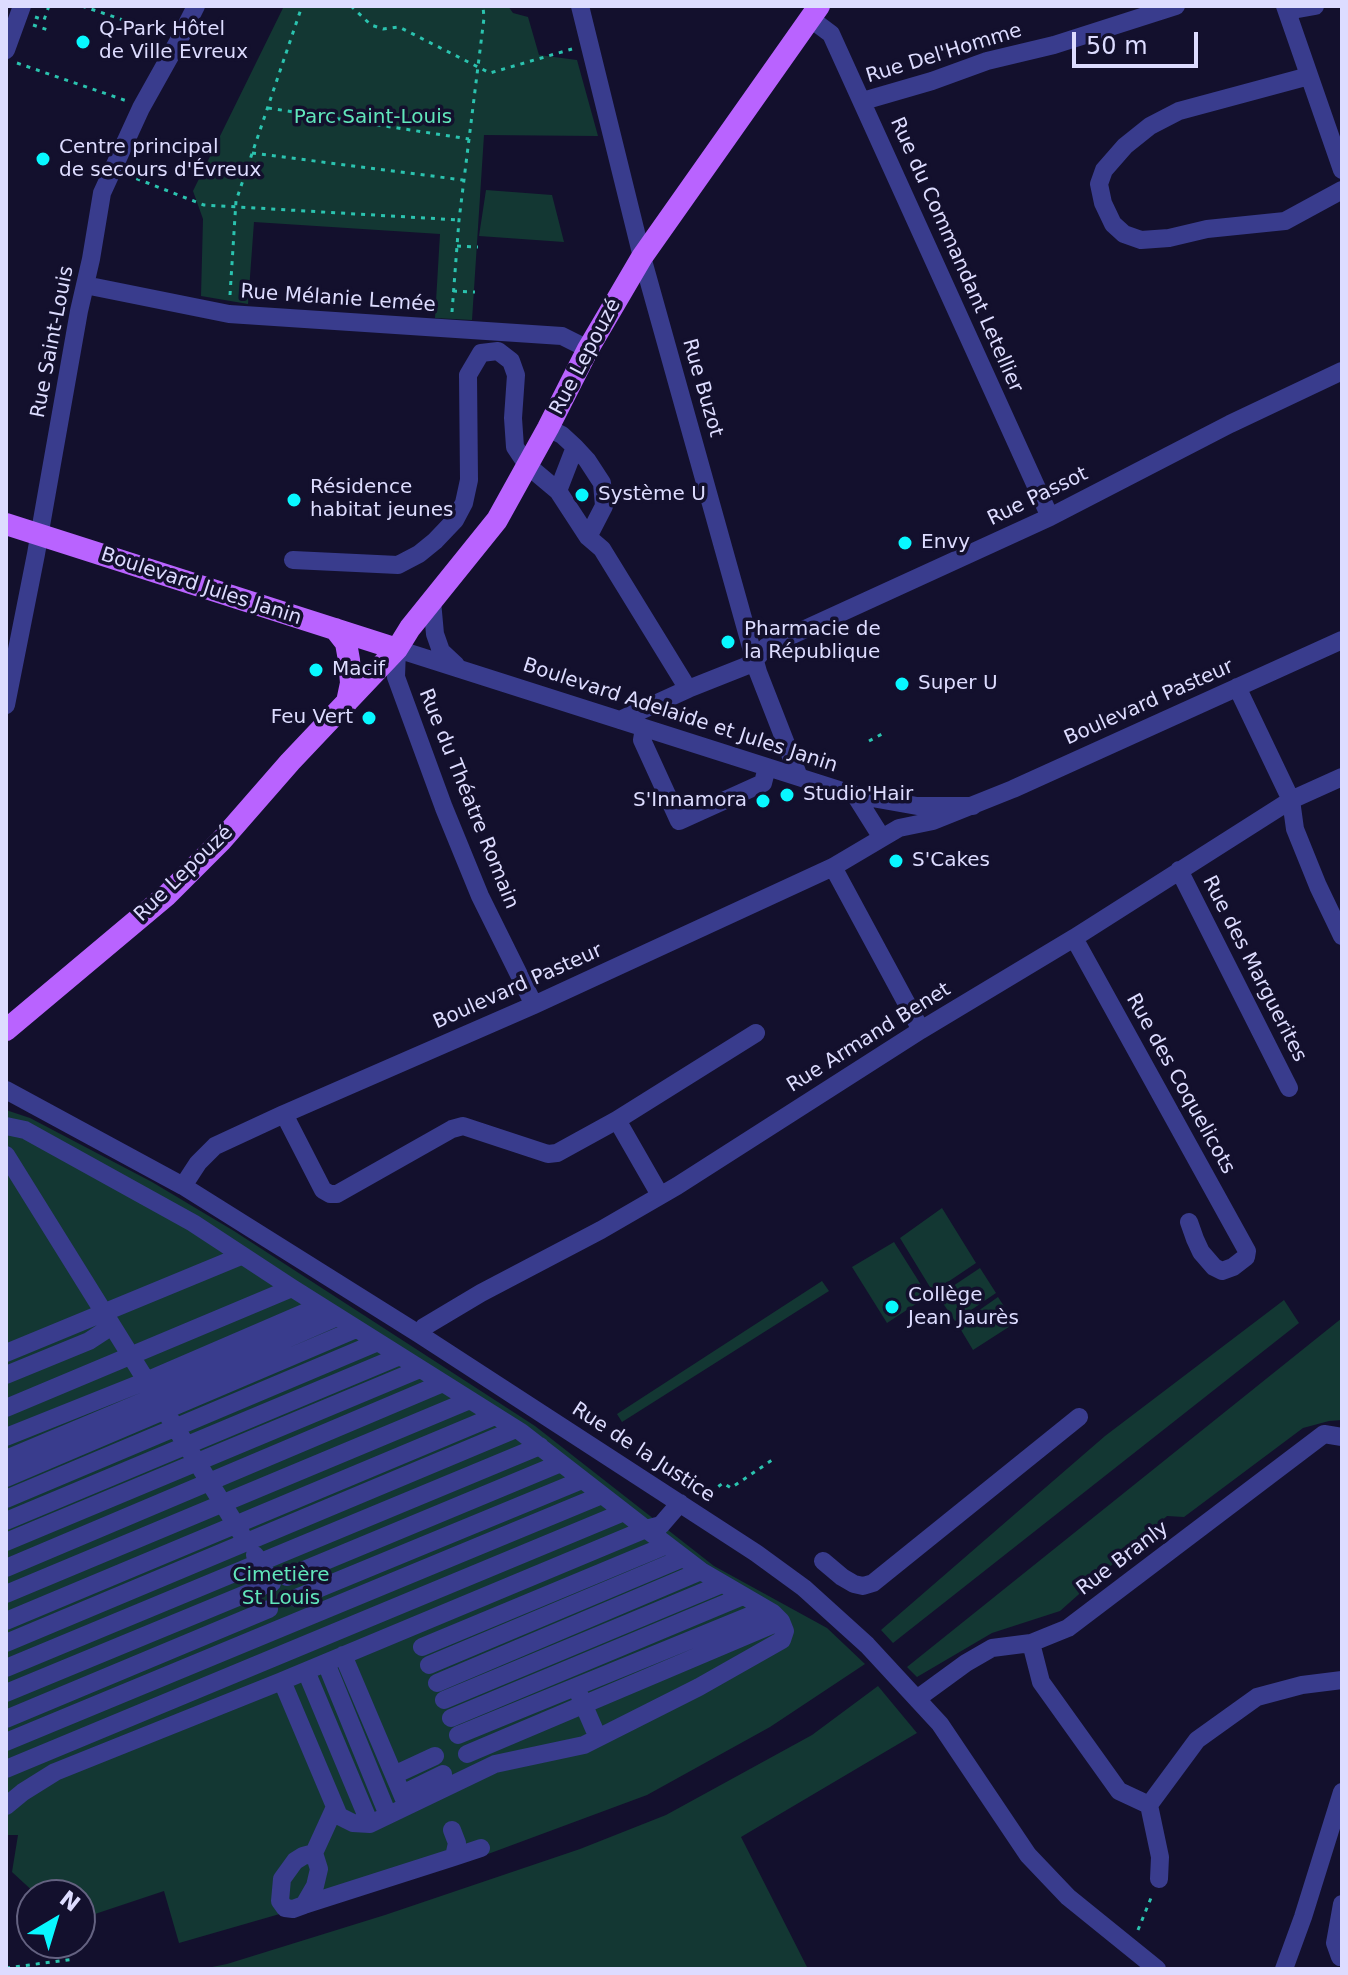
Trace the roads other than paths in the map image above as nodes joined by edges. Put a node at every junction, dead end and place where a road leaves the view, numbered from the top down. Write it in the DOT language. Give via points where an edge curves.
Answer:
graph roads {
  1 [pos="196,6"];
  2 [pos="580,6"];
  3 [pos="1176,6"];
  4 [pos="1315,6"];
  5 [pos="1286,9"];
  6 [pos="28,11"];
  7 [pos="815,12"];
  8 [pos="6,50"];
  9 [pos="1309,76"];
  10 [pos="863,101"];
  11 [pos="1342,170"];
  12 [pos="1342,190"];
  13 [pos="642,257"];
  14 [pos="85,285"];
  15 [pos="588,349"];
  16 [pos="1342,371"];
  17 [pos="548,428"];
  18 [pos="575,447"];
  19 [pos="527,465"];
  20 [pos="558,491"];
  21 [pos="1050,517"];
  22 [pos="6,524"];
  23 [pos="39,535"];
  24 [pos="588,537"];
  25 [pos="293,560"];
  26 [pos="432,601"];
  27 [pos="335,629"];
  28 [pos="1342,640"];
  29 [pos="397,649"];
  30 [pos="755,660"];
  31 [pos="461,670"];
  32 [pos="1237,687"];
  33 [pos="688,689"];
  34 [pos="347,702"];
  35 [pos="6,705"];
  36 [pos="620,720"];
  37 [pos="644,728"];
  38 [pos="767,767"];
  39 [pos="799,777"];
  40 [pos="1342,777"];
  41 [pos="855,795"];
  42 [pos="1291,800"];
  43 [pos="973,806"];
  44 [pos="882,838"];
  45 [pos="833,867"];
  46 [pos="1179,870"];
  47 [pos="1334,898"];
  48 [pos="1342,936"];
  49 [pos="1074,938"];
  50 [pos="534,1005"];
  51 [pos="6,1030"];
  52 [pos="921,1030"];
  53 [pos="756,1033"];
  54 [pos="1289,1088"];
  55 [pos="6,1090"];
  56 [pos="284,1114"];
  57 [pos="617,1120"];
  58 [pos="6,1126"];
  59 [pos="6,1155"];
  60 [pos="183,1186"];
  61 [pos="660,1195"];
  62 [pos="1189,1222"];
  63 [pos="241,1256"];
  64 [pos="292,1288"];
  65 [pos="320,1306"];
  66 [pos="337,1317"];
  67 [pos="108,1319"];
  68 [pos="356,1329"];
  69 [pos="419,1334"];
  70 [pos="378,1342"];
  71 [pos="6,1353"];
  72 [pos="400,1356"];
  73 [pos="131,1357"];
  74 [pos="420,1369"];
  75 [pos="6,1375"];
  76 [pos="443,1383"];
  77 [pos="156,1396"];
  78 [pos="470,1400"];
  79 [pos="6,1408"];
  80 [pos="495,1416"];
  81 [pos="1079,1417"];
  82 [pos="176,1428"];
  83 [pos="516,1429"];
  84 [pos="6,1437"];
  85 [pos="1342,1437"];
  86 [pos="186,1445"];
  87 [pos="540,1446"];
  88 [pos="6,1459"];
  89 [pos="197,1462"];
  90 [pos="561,1463"];
  91 [pos="6,1478"];
  92 [pos="582,1480"];
  93 [pos="210,1482"];
  94 [pos="602,1495"];
  95 [pos="6,1499"];
  96 [pos="688,1500"];
  97 [pos="223,1504"];
  98 [pos="624,1512"];
  99 [pos="6,1521"];
  100 [pos="236,1524"];
  101 [pos="646,1529"];
  102 [pos="6,1542"];
  103 [pos="247,1542"];
  104 [pos="667,1545"];
  105 [pos="683,1558"];
  106 [pos="823,1561"];
  107 [pos="259,1563"];
  108 [pos="6,1568"];
  109 [pos="701,1571"];
  110 [pos="531,1577"];
  111 [pos="273,1583"];
  112 [pos="722,1584"];
  113 [pos="6,1594"];
  114 [pos="743,1596"];
  115 [pos="296,1598"];
  116 [pos="543,1607"];
  117 [pos="269,1609"];
  118 [pos="766,1609"];
  119 [pos="305,1618"];
  120 [pos="6,1621"];
  121 [pos="781,1621"];
  122 [pos="413,1626"];
  123 [pos="278,1629"];
  124 [pos="554,1633"];
  125 [pos="314,1640"];
  126 [pos="6,1643"];
  127 [pos="1031,1643"];
  128 [pos="289,1651"];
  129 [pos="561,1651"];
  130 [pos="343,1655"];
  131 [pos="425,1656"];
  132 [pos="326,1663"];
  133 [pos="6,1668"];
  134 [pos="306,1671"];
  135 [pos="573,1678"];
  136 [pos="1342,1680"];
  137 [pos="282,1681"];
  138 [pos="440,1691"];
  139 [pos="6,1693"];
  140 [pos="918,1698"];
  141 [pos="584,1705"];
  142 [pos="6,1719"];
  143 [pos="455,1726"];
  144 [pos="598,1738"];
  145 [pos="6,1742"];
  146 [pos="467,1754"];
  147 [pos="435,1756"];
  148 [pos="6,1769"];
  149 [pos="475,1773"];
  150 [pos="443,1774"];
  151 [pos="394,1775"];
  152 [pos="1342,1792"];
  153 [pos="404,1800"];
  154 [pos="1149,1805"];
  155 [pos="6,1806"];
  156 [pos="335,1807"];
  157 [pos="388,1815"];
  158 [pos="370,1824"];
  159 [pos="452,1830"];
  160 [pos="481,1848"];
  161 [pos="314,1853"];
  162 [pos="454,1857"];
  163 [pos="1159,1879"];
  164 [pos="1342,1904"];
  165 [pos="304,1905"];
  166 [pos="1340,1957"];
  167 [pos="1157,1969"];
  168 [pos="1284,1969"];
  1 -- 14 [label="street, Rue Saint-Louis" via="102,193"];
  2 -- 13 [label="street, Rue Buzot"];
  3 -- 10 [label="street, Rue Del'Homme"];
  4 -- 5 [label="street"];
  5 -- 9 [label="street"];
  6 -- 8 [label="street"];
  7 -- 10 [label="street, Rue du Commandant Letellier"];
  7 -- 13 [label="main road, Rue Lepouzé"];
  9 -- 11 [label="street"];
  9 -- 12 [label="street" via="1179,111 1150,126 1104,170 1099,184 1103,203 1113,224 1141,240 1285,221"];
  10 -- 21 [label="street, Rue du Commandant Letellier"];
  13 -- 15 [label="main road, Rue Lepouzé"];
  13 -- 30 [label="street, Rue Buzot"];
  14 -- 15 [label="street, Rue Mélanie Lemée" via="229,314 562,336"];
  14 -- 23 [label="street, Rue Saint-Louis"];
  15 -- 17 [label="main road, Rue Lepouzé"];
  16 -- 21 [label="street, Rue Passot"];
  17 -- 18 [label="street"];
  17 -- 19 [label="main road, Rue Lepouzé"];
  18 -- 20 [label="street"];
  18 -- 24 [label="street" via="602,483 604,506"];
  19 -- 20 [label="street"];
  19 -- 25 [label="street" via="515,447 516,375 511,361 498,351 481,353 468,375 469,480 455,520 419,554 398,565"];
  19 -- 26 [label="main road, Rue Lepouzé" via="497,520"];
  20 -- 24 [label="street"];
  21 -- 30 [label="street, Rue Passot" via="766,647"];
  22 -- 23 [label="main road, Boulevard Jules Janin"];
  23 -- 27 [label="main road, Boulevard Jules Janin" via="269,603"];
  23 -- 35 [label="street, Rue Saint-Louis"];
  24 -- 33 [label="street" via="602,549"];
  26 -- 29 [label="main road, Rue Lepouzé"];
  26 -- 31 [label="street" via="441,651"];
  27 -- 29 [label="main road, Boulevard Jules Janin"];
  27 -- 34 [label="main road" via="346,643 349,660"];
  28 -- 32 [label="street, Boulevard Pasteur"];
  29 -- 31 [label="street, Boulevard Adelaide et Jules Janin"];
  29 -- 34 [label="main road, Rue Lepouzé"];
  29 -- 50 [label="street, Rue du Théatre Romain" via="396,677 444,808"];
  30 -- 33 [label="street, Rue Passot"];
  30 -- 39 [label="street, Rue Buzot"];
  31 -- 36 [label="street, Boulevard Adelaide et Jules Janin"];
  32 -- 42 [label="street"];
  32 -- 43 [label="street, Boulevard Pasteur"];
  33 -- 36 [label="street, Rue Passot"];
  34 -- 51 [label="main road, Rue Lepouzé" via="167,895"];
  36 -- 37 [label="street, Boulevard Adelaide et Jules Janin"];
  37 -- 38 [label="street, Boulevard Adelaide et Jules Janin"];
  37 -- 38 [label="street" via="642,740 679,821 763,783"];
  38 -- 39 [label="street, Boulevard Adelaide et Jules Janin"];
  39 -- 41 [label="street, Boulevard Adelaide et Jules Janin"];
  40 -- 42 [label="street, Rue Armand Benet"];
  41 -- 43 [label="street" via="917,806"];
  41 -- 44 [label="street, Boulevard Adelaide et Jules Janin"];
  42 -- 46 [label="street, Rue Armand Benet"];
  42 -- 47 [label="street" via="1295,829"];
  43 -- 44 [label="street"];
  44 -- 45 [label="street, Boulevard Pasteur"];
  45 -- 50 [label="street, Boulevard Pasteur"];
  45 -- 52 [label="street"];
  46 -- 49 [label="street, Rue Armand Benet"];
  46 -- 54 [label="street, Rue des Marguerites"];
  47 -- 48 [label="street"];
  49 -- 52 [label="street, Rue Armand Benet"];
  49 -- 62 [label="street, Rue des Coquelicots" via="1247,1251 1242,1261 1222,1271 1214,1267 1201,1252"];
  50 -- 56 [label="street, Boulevard Pasteur"];
  52 -- 61 [label="street, Rue Armand Benet"];
  53 -- 57 [label="street"];
  55 -- 60 [label="street, Rue de la Justice"];
  56 -- 57 [label="street" via="323,1190 330,1194 463,1126 548,1154"];
  56 -- 60 [label="street, Boulevard Pasteur" via="215,1146"];
  57 -- 61 [label="street"];
  58 -- 63 [label="street" via="25,1130 193,1223"];
  59 -- 67 [label="street"];
  60 -- 69 [label="street, Rue de la Justice"];
  61 -- 69 [label="street, Rue Armand Benet" via="481,1293"];
  63 -- 64 [label="street"];
  63 -- 67 [label="street"];
  64 -- 65 [label="street"];
  64 -- 73 [label="street"];
  65 -- 66 [label="street"];
  65 -- 77 [label="street"];
  66 -- 68 [label="street"];
  66 -- 77 [label="street"];
  67 -- 71 [label="street"];
  67 -- 73 [label="street"];
  67 -- 75 [label="street" via="89,1341"];
  68 -- 70 [label="street"];
  68 -- 77 [label="street"];
  69 -- 96 [label="street, Rue de la Justice"];
  70 -- 72 [label="street"];
  70 -- 82 [label="street"];
  72 -- 74 [label="street"];
  72 -- 86 [label="street"];
  73 -- 77 [label="street"];
  73 -- 79 [label="street"];
  74 -- 76 [label="street"];
  74 -- 89 [label="street"];
  76 -- 78 [label="street"];
  76 -- 93 [label="street"];
  77 -- 82 [label="street"];
  77 -- 84 [label="street"];
  77 -- 88 [label="street"];
  77 -- 91 [label="street"];
  78 -- 80 [label="street"];
  78 -- 97 [label="street"];
  80 -- 83 [label="street"];
  80 -- 100 [label="street"];
  81 -- 106 [label="street" via="873,1583 854,1584"];
  82 -- 86 [label="street"];
  82 -- 95 [label="street"];
  83 -- 87 [label="street"];
  83 -- 103 [label="street"];
  85 -- 127 [label="street, Rue Branly" via="1324,1434 1068,1628"];
  86 -- 89 [label="street"];
  86 -- 99 [label="street"];
  87 -- 90 [label="street"];
  87 -- 107 [label="street"];
  89 -- 93 [label="street"];
  89 -- 102 [label="street"];
  90 -- 92 [label="street"];
  90 -- 111 [label="street"];
  92 -- 94 [label="street"];
  92 -- 115 [label="street"];
  93 -- 97 [label="street"];
  93 -- 108 [label="street"];
  94 -- 98 [label="street"];
  94 -- 119 [label="street"];
  96 -- 101 [label="street" via="661,1525"];
  96 -- 140 [label="street, Rue de la Justice" via="804,1588"];
  97 -- 100 [label="street"];
  97 -- 113 [label="street"];
  98 -- 101 [label="street"];
  98 -- 125 [label="street"];
  100 -- 103 [label="street"];
  100 -- 120 [label="street"];
  101 -- 104 [label="street"];
  101 -- 110 [label="street"];
  103 -- 107 [label="street"];
  103 -- 126 [label="street"];
  104 -- 105 [label="street"];
  104 -- 116 [label="street"];
  105 -- 109 [label="street"];
  105 -- 116 [label="street"];
  107 -- 111 [label="street"];
  107 -- 133 [label="street"];
  109 -- 112 [label="street"];
  109 -- 124 [label="street"];
  110 -- 116 [label="street"];
  110 -- 122 [label="street"];
  111 -- 115 [label="street"];
  111 -- 117 [label="street"];
  111 -- 139 [label="street"];
  112 -- 114 [label="street"];
  112 -- 129 [label="street"];
  114 -- 118 [label="street"];
  114 -- 135 [label="street"];
  115 -- 119 [label="street"];
  116 -- 124 [label="street"];
  116 -- 131 [label="street"];
  117 -- 123 [label="street"];
  117 -- 142 [label="street"];
  118 -- 121 [label="street"];
  118 -- 135 [label="street"];
  119 -- 123 [label="street"];
  119 -- 125 [label="street"];
  121 -- 141 [label="street"];
  121 -- 144 [label="street" via="782,1640"];
  122 -- 130 [label="street"];
  122 -- 131 [label="street"];
  123 -- 128 [label="street"];
  123 -- 145 [label="street"];
  124 -- 129 [label="street"];
  124 -- 138 [label="street"];
  125 -- 128 [label="street"];
  127 -- 140 [label="street, Rue Branly" via="992,1648"];
  127 -- 154 [label="street" via="1041,1682 1110,1779 1119,1791"];
  128 -- 148 [label="street"];
  129 -- 135 [label="street"];
  129 -- 138 [label="street"];
  130 -- 132 [label="street"];
  130 -- 151 [label="street"];
  131 -- 138 [label="street"];
  132 -- 134 [label="street"];
  132 -- 157 [label="street"];
  134 -- 137 [label="street"];
  134 -- 158 [label="street"];
  135 -- 141 [label="street"];
  135 -- 143 [label="street"];
  136 -- 154 [label="street" via="1257,1697 1197,1740"];
  137 -- 155 [label="street" via="55,1772"];
  137 -- 156 [label="street"];
  138 -- 143 [label="street"];
  140 -- 167 [label="street, Rue de la Justice" via="1028,1855 1068,1897"];
  141 -- 144 [label="street"];
  141 -- 146 [label="street"];
  143 -- 146 [label="street"];
  144 -- 149 [label="street"];
  146 -- 149 [label="street"];
  147 -- 151 [label="street"];
  149 -- 153 [label="street"];
  150 -- 153 [label="street"];
  151 -- 153 [label="street"];
  152 -- 168 [label="street"];
  153 -- 157 [label="street"];
  154 -- 163 [label="street"];
  156 -- 158 [label="street" via="339,1816 353,1823"];
  156 -- 161 [label="street"];
  157 -- 158 [label="street"];
  159 -- 162 [label="street" via="457,1843"];
  160 -- 162 [label="street"];
  161 -- 165 [label="street" via="318,1876"];
  161 -- 165 [label="street" via="295,1861 282,1879 280,1901 285,1908"];
  162 -- 165 [label="street"];
  164 -- 166 [label="street" via="1335,1943"];
}
